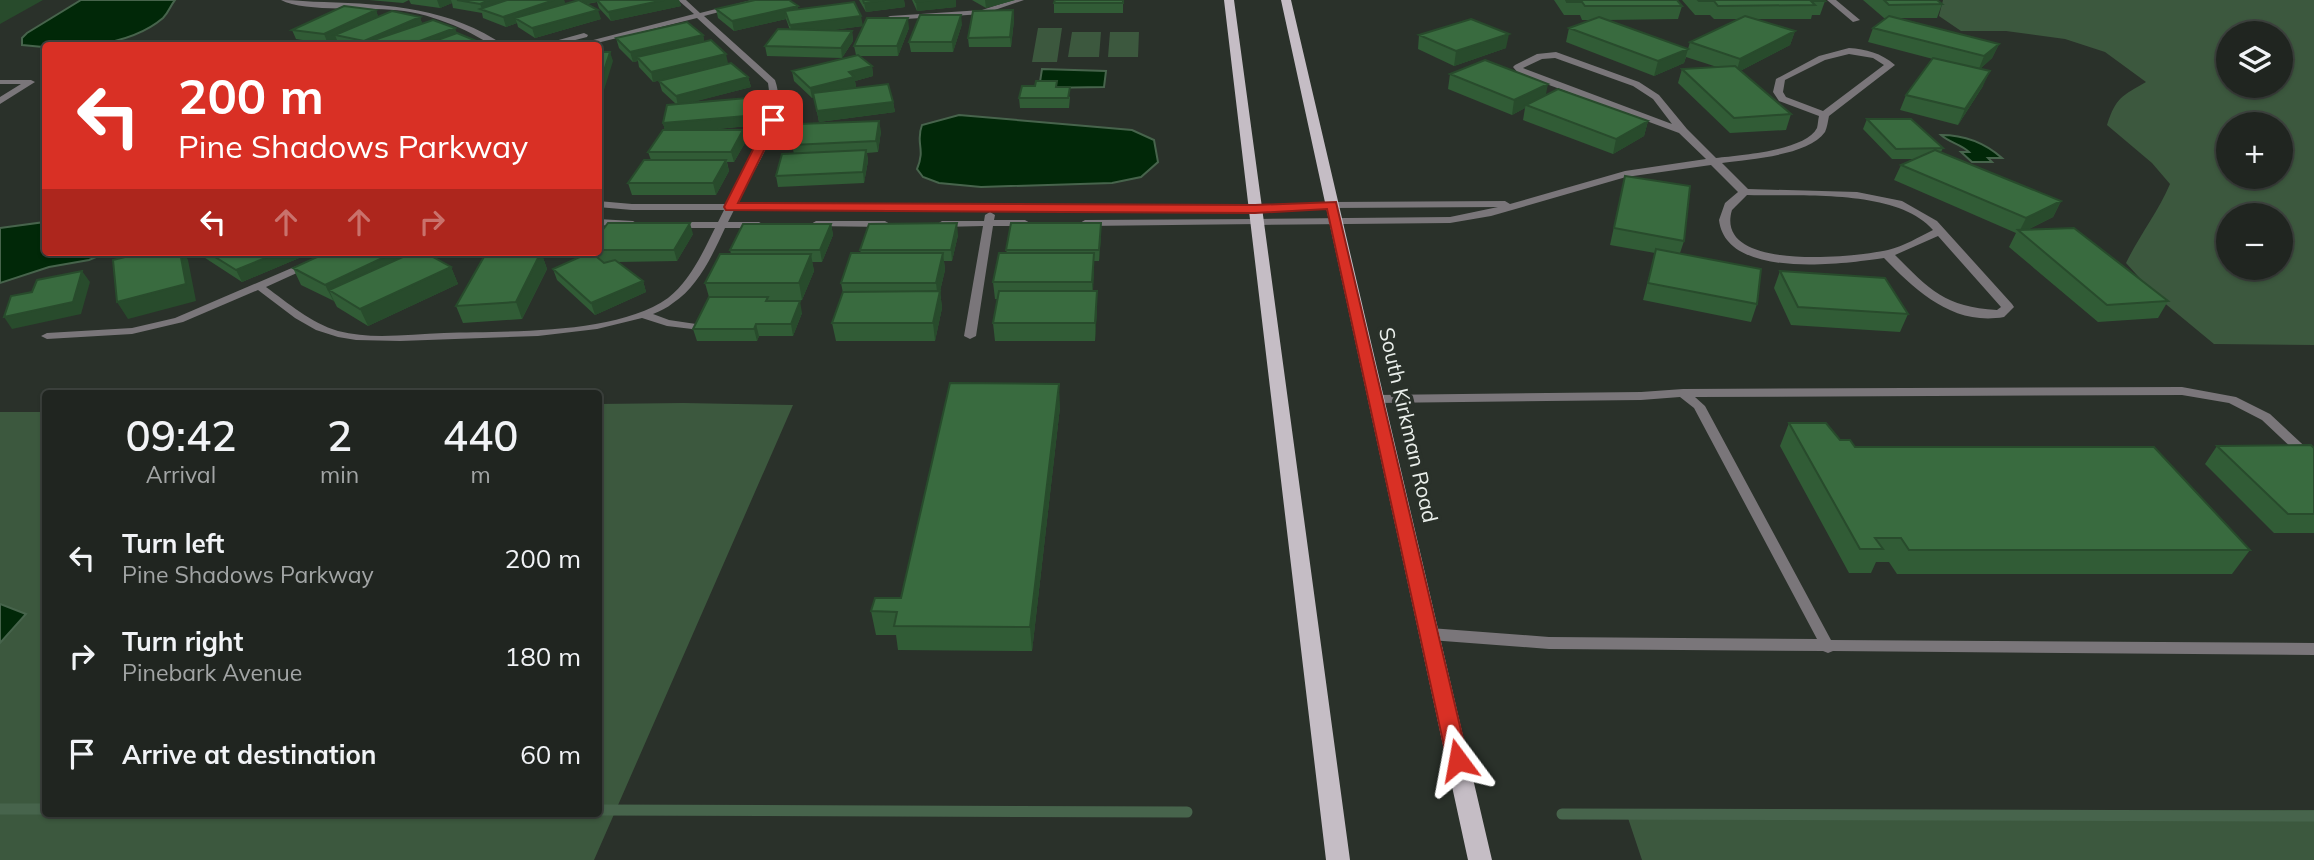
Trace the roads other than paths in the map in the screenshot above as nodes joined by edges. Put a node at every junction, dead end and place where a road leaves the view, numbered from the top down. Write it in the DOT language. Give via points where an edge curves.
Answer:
graph roads {
  1 [pos="285,0"];
  2 [pos="682,0"];
  3 [pos="727,0"];
  4 [pos="761,0"];
  5 [pos="1020,0"];
  6 [pos="1229,0"];
  7 [pos="1286,0"];
  8 [pos="1831,0"];
  9 [pos="689,9"];
  10 [pos="698,15"];
  11 [pos="890,18"];
  12 [pos="1856,20"];
  13 [pos="494,42"];
  14 [pos="557,42"];
  15 [pos="589,42"];
  16 [pos="0,82"];
  17 [pos="0,101"];
  18 [pos="1824,115"];
  19 [pos="1684,131"];
  20 [pos="1714,162"];
  21 [pos="1745,192"];
  22 [pos="602,204"];
  23 [pos="1332,205"];
  24 [pos="1520,205"];
  25 [pos="730,207"];
  26 [pos="991,210"];
  27 [pos="1256,216"];
  28 [pos="602,222"];
  29 [pos="989,223"];
  30 [pos="1041,223"];
  31 [pos="1068,223"];
  32 [pos="1337,223"];
  33 [pos="647,224"];
  34 [pos="801,224"];
  35 [pos="895,224"];
  36 [pos="935,224"];
  37 [pos="659,225"];
  38 [pos="720,225"];
  39 [pos="774,225"];
  40 [pos="1940,231"];
  41 [pos="1886,253"];
  42 [pos="329,256"];
  43 [pos="260,287"];
  44 [pos="645,315"];
  45 [pos="692,326"];
  46 [pos="47,336"];
  47 [pos="970,336"];
  48 [pos="1683,393"];
  49 [pos="1377,399"];
  50 [pos="2314,462"];
  51 [pos="1430,634"];
  52 [pos="1828,647"];
  53 [pos="2314,649"];
  54 [pos="1338,860"];
  55 [pos="1480,860"];
  1 -- 13 [label="lane" via="429,12 460,22"];
  2 -- 9 [label="lane"];
  3 -- 9 [label="lane"];
  4 -- 10 [label="lane"];
  5 -- 11 [label="lane" via="983,12"];
  6 -- 27 [label="main road"];
  7 -- 23 [label="main road, South Kirkman Road"];
  8 -- 12 [label="street"];
  9 -- 10 [label="lane"];
  9 -- 14 [label="lane"];
  10 -- 15 [label="lane"];
  10 -- 25 [label="lane" via="772,82 776,96 773,120"];
  16 -- 17 [label="lane" via="31,82"];
  18 -- 18 [label="street" via="1862,89 1890,65 1877,54 1853,50 1826,55 1782,79 1778,92 1782,99"];
  18 -- 20 [label="street" via="1821,130 1806,143"];
  19 -- 19 [label="street" via="1656,97 1636,83 1556,55 1540,56 1518,67"];
  19 -- 20 [label="street"];
  20 -- 21 [label="street"];
  20 -- 24 [label="street" via="1625,174"];
  21 -- 40 [label="street" via="1857,195 1898,203"];
  21 -- 41 [label="street" via="1725,211 1725,228 1744,251 1777,259"];
  22 -- 25 [label="lane"];
  23 -- 24 [label="street"];
  23 -- 27 [label="street"];
  23 -- 32 [label="main road, South Kirkman Road"];
  24 -- 32 [label="street" via="1450,220"];
  25 -- 26 [label="lane"];
  25 -- 38 [label="lane"];
  26 -- 27 [label="lane"];
  26 -- 29 [label="lane"];
  27 -- 31 [label="lane"];
  27 -- 32 [label="street"];
  27 -- 54 [label="main road"];
  28 -- 33 [label="lane"];
  29 -- 30 [label="lane"];
  29 -- 36 [label="lane"];
  29 -- 47 [label="lane"];
  32 -- 49 [label="main road, South Kirkman Road"];
  34 -- 35 [label="lane"];
  37 -- 38 [label="lane"];
  38 -- 39 [label="lane"];
  38 -- 44 [label="lane" via="689,285"];
  40 -- 41 [label="street"];
  40 -- 41 [label="street" via="2008,307 2000,314 1953,310 1920,287"];
  42 -- 43 [label="lane"];
  43 -- 44 [label="lane" via="304,320 340,334 396,338 547,333"];
  43 -- 46 [label="lane" via="168,323 132,331"];
  44 -- 45 [label="lane"];
  48 -- 49 [label="lane"];
  48 -- 50 [label="lane" via="2182,391 2232,400 2266,417"];
  48 -- 52 [label="lane" via="1699,406"];
  49 -- 51 [label="main road, South Kirkman Road"];
  51 -- 52 [label="lane" via="1549,643"];
  51 -- 55 [label="main road, South Kirkman Road"];
  52 -- 53 [label="lane"];
}
